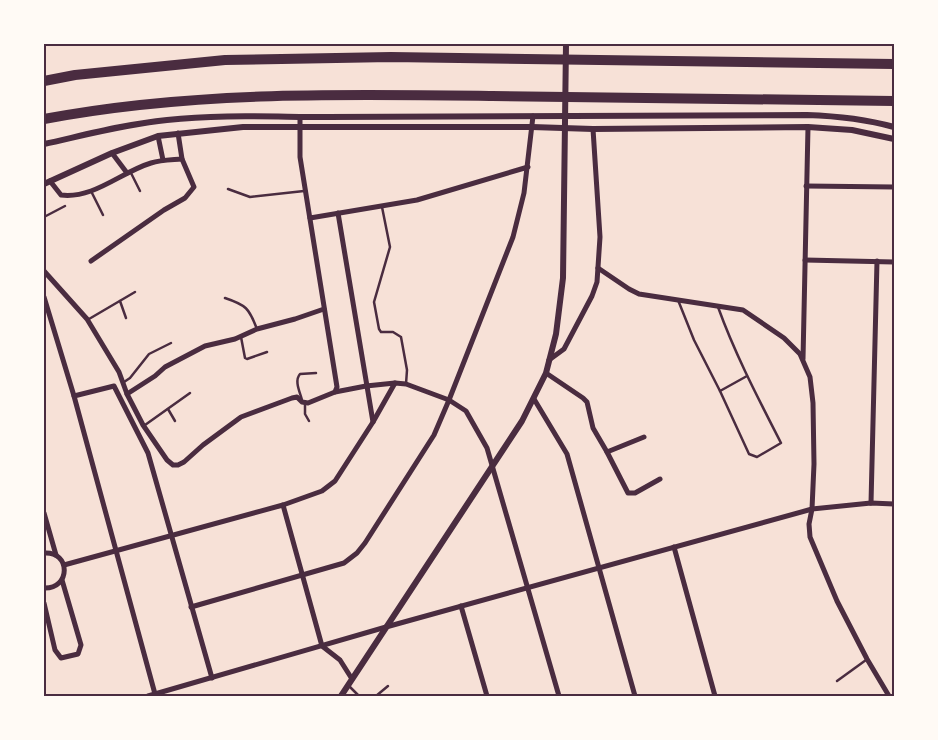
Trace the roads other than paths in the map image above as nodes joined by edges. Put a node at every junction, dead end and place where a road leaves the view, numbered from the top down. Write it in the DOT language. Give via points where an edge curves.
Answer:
graph roads {
  1 [pos="566,44"];
  2 [pos="894,64"];
  3 [pos="44,80"];
  4 [pos="894,101"];
  5 [pos="533,116"];
  6 [pos="300,117"];
  7 [pos="44,119"];
  8 [pos="532,127"];
  9 [pos="808,127"];
  10 [pos="894,127"];
  11 [pos="300,128"];
  12 [pos="593,129"];
  13 [pos="178,133"];
  14 [pos="158,136"];
  15 [pos="894,139"];
  16 [pos="44,144"];
  17 [pos="112,153"];
  18 [pos="182,159"];
  19 [pos="162,160"];
  20 [pos="528,167"];
  21 [pos="129,172"];
  22 [pos="47,183"];
  23 [pos="806,186"];
  24 [pos="894,188"];
  25 [pos="228,189"];
  26 [pos="91,191"];
  27 [pos="140,191"];
  28 [pos="306,191"];
  29 [pos="66,206"];
  30 [pos="382,206"];
  31 [pos="338,213"];
  32 [pos="103,215"];
  33 [pos="44,217"];
  34 [pos="310,218"];
  35 [pos="805,260"];
  36 [pos="91,261"];
  37 [pos="877,262"];
  38 [pos="894,262"];
  39 [pos="598,268"];
  40 [pos="44,271"];
  41 [pos="135,292"];
  42 [pos="44,298"];
  43 [pos="225,298"];
  44 [pos="678,300"];
  45 [pos="120,301"];
  46 [pos="718,306"];
  47 [pos="324,309"];
  48 [pos="126,318"];
  49 [pos="87,320"];
  50 [pos="257,329"];
  51 [pos="241,336"];
  52 [pos="171,343"];
  53 [pos="267,352"];
  54 [pos="549,360"];
  55 [pos="803,361"];
  56 [pos="316,372"];
  57 [pos="546,373"];
  58 [pos="746,376"];
  59 [pos="122,383"];
  60 [pos="395,383"];
  61 [pos="406,384"];
  62 [pos="114,386"];
  63 [pos="366,386"];
  64 [pos="720,391"];
  65 [pos="335,392"];
  66 [pos="127,394"];
  67 [pos="190,394"];
  68 [pos="74,396"];
  69 [pos="449,400"];
  70 [pos="534,400"];
  71 [pos="304,402"];
  72 [pos="168,409"];
  73 [pos="175,421"];
  74 [pos="309,421"];
  75 [pos="373,422"];
  76 [pos="143,426"];
  77 [pos="644,437"];
  78 [pos="607,452"];
  79 [pos="493,466"];
  80 [pos="660,479"];
  81 [pos="871,503"];
  82 [pos="894,504"];
  83 [pos="283,506"];
  84 [pos="812,509"];
  85 [pos="44,513"];
  86 [pos="170,535"];
  87 [pos="674,547"];
  88 [pos="116,551"];
  89 [pos="44,554"];
  90 [pos="56,555"];
  91 [pos="64,565"];
  92 [pos="598,568"];
  93 [pos="303,574"];
  94 [pos="62,580"];
  95 [pos="44,588"];
  96 [pos="528,588"];
  97 [pos="44,603"];
  98 [pos="461,606"];
  99 [pos="191,607"];
  100 [pos="386,627"];
  101 [pos="322,646"];
  102 [pos="867,659"];
  103 [pos="212,678"];
  104 [pos="837,681"];
  105 [pos="350,682"];
  106 [pos="388,686"];
  107 [pos="155,694"];
  108 [pos="148,696"];
  109 [pos="341,696"];
  110 [pos="359,696"];
  111 [pos="376,696"];
  112 [pos="487,696"];
  113 [pos="559,696"];
  114 [pos="635,696"];
  115 [pos="715,696"];
  116 [pos="889,696"];
  1 -- 54 [label="street" via="563,278 556,334"];
  2 -- 3 [label="highway" via="391,57 225,60"];
  4 -- 7 [label="highway" via="391,94 228,97 81,112"];
  5 -- 6 [label="street"];
  5 -- 8 [label="street"];
  5 -- 10 [label="street" via="807,115 838,116"];
  6 -- 11 [label="street"];
  6 -- 16 [label="street" via="166,120"];
  8 -- 11 [label="street"];
  8 -- 12 [label="street"];
  8 -- 20 [label="street"];
  9 -- 12 [label="street"];
  9 -- 15 [label="street" via="852,130"];
  9 -- 23 [label="street"];
  11 -- 13 [label="street" via="243,127"];
  11 -- 28 [label="street" via="300,157"];
  12 -- 39 [label="street" via="600,237"];
  13 -- 14 [label="street"];
  13 -- 18 [label="street"];
  14 -- 17 [label="street"];
  14 -- 19 [label="street"];
  17 -- 21 [label="street"];
  17 -- 22 [label="street"];
  18 -- 19 [label="street"];
  18 -- 36 [label="street" via="194,187 185,198"];
  19 -- 21 [label="street"];
  20 -- 30 [label="street" via="417,200"];
  20 -- 69 [label="street" via="513,237"];
  21 -- 26 [label="street"];
  21 -- 27 [label="lane"];
  22 -- 26 [label="street" via="61,195"];
  23 -- 24 [label="street"];
  23 -- 35 [label="street"];
  25 -- 28 [label="lane" via="250,198"];
  26 -- 32 [label="lane"];
  28 -- 34 [label="street"];
  29 -- 33 [label="lane"];
  30 -- 31 [label="street"];
  30 -- 61 [label="lane" via="390,247 374,302 381,332 393,332 401,337"];
  31 -- 34 [label="street"];
  31 -- 63 [label="street"];
  34 -- 47 [label="street"];
  35 -- 37 [label="street"];
  35 -- 55 [label="street"];
  37 -- 38 [label="street"];
  37 -- 81 [label="street"];
  39 -- 44 [label="street" via="639,294"];
  39 -- 54 [label="street" via="595,290 568,342"];
  40 -- 49 [label="street"];
  41 -- 45 [label="lane"];
  42 -- 68 [label="street"];
  43 -- 50 [label="lane" via="246,307"];
  44 -- 46 [label="street"];
  44 -- 64 [label="lane"];
  45 -- 48 [label="lane"];
  45 -- 49 [label="lane"];
  46 -- 55 [label="street" via="747,312 784,338"];
  46 -- 58 [label="lane"];
  47 -- 50 [label="street"];
  47 -- 65 [label="street"];
  49 -- 59 [label="street" via="119,372"];
  50 -- 51 [label="street"];
  51 -- 53 [label="lane" via="247,359"];
  51 -- 66 [label="street" via="186,354"];
  52 -- 59 [label="lane" via="149,354"];
  54 -- 57 [label="street"];
  55 -- 84 [label="street" via="810,377 813,403"];
  56 -- 71 [label="lane" via="297,377"];
  57 -- 70 [label="street"];
  57 -- 78 [label="street" via="587,402 593,428"];
  58 -- 64 [label="lane"];
  58 -- 64 [label="lane" via="781,443 773,448 757,457 749,454"];
  59 -- 62 [label="street"];
  59 -- 66 [label="street"];
  60 -- 61 [label="street"];
  60 -- 63 [label="street"];
  60 -- 75 [label="street"];
  61 -- 69 [label="street"];
  62 -- 68 [label="street"];
  62 -- 86 [label="street" via="148,453"];
  63 -- 65 [label="street"];
  63 -- 75 [label="street"];
  65 -- 71 [label="street"];
  66 -- 76 [label="street"];
  67 -- 72 [label="lane"];
  68 -- 88 [label="street"];
  69 -- 79 [label="street" via="466,411 487,448"];
  69 -- 93 [label="street" via="434,435 356,553 344,563"];
  70 -- 79 [label="street"];
  70 -- 92 [label="street" via="567,454"];
  71 -- 74 [label="lane"];
  71 -- 76 [label="street" via="296,397 241,417 178,465 167,460"];
  72 -- 73 [label="lane"];
  72 -- 76 [label="lane"];
  75 -- 83 [label="street" via="335,481 322,492"];
  77 -- 78 [label="street"];
  78 -- 80 [label="street" via="628,492 632,494"];
  79 -- 96 [label="street"];
  79 -- 100 [label="street"];
  81 -- 82 [label="street"];
  81 -- 84 [label="street"];
  83 -- 86 [label="street"];
  83 -- 93 [label="street"];
  84 -- 87 [label="street"];
  84 -- 102 [label="street" via="808,524 813,546"];
  85 -- 90 [label="street"];
  86 -- 88 [label="street"];
  86 -- 99 [label="street"];
  87 -- 92 [label="street"];
  87 -- 115 [label="street"];
  88 -- 91 [label="street"];
  88 -- 107 [label="street"];
  89 -- 90 [label="street"];
  90 -- 91 [label="street"];
  91 -- 94 [label="street"];
  92 -- 96 [label="street"];
  92 -- 114 [label="street"];
  93 -- 99 [label="street"];
  93 -- 101 [label="street"];
  94 -- 95 [label="street" via="55,587"];
  94 -- 97 [label="street" via="81,645 78,654 61,658 55,650"];
  96 -- 98 [label="street"];
  96 -- 113 [label="street"];
  98 -- 100 [label="street"];
  98 -- 112 [label="street"];
  99 -- 103 [label="street"];
  100 -- 101 [label="street"];
  100 -- 105 [label="street"];
  101 -- 103 [label="street"];
  101 -- 105 [label="street" via="340,660"];
  102 -- 104 [label="lane"];
  102 -- 116 [label="street"];
  103 -- 107 [label="street"];
  105 -- 109 [label="street"];
  105 -- 110 [label="lane"];
  106 -- 111 [label="lane"];
  107 -- 108 [label="street"];
}
